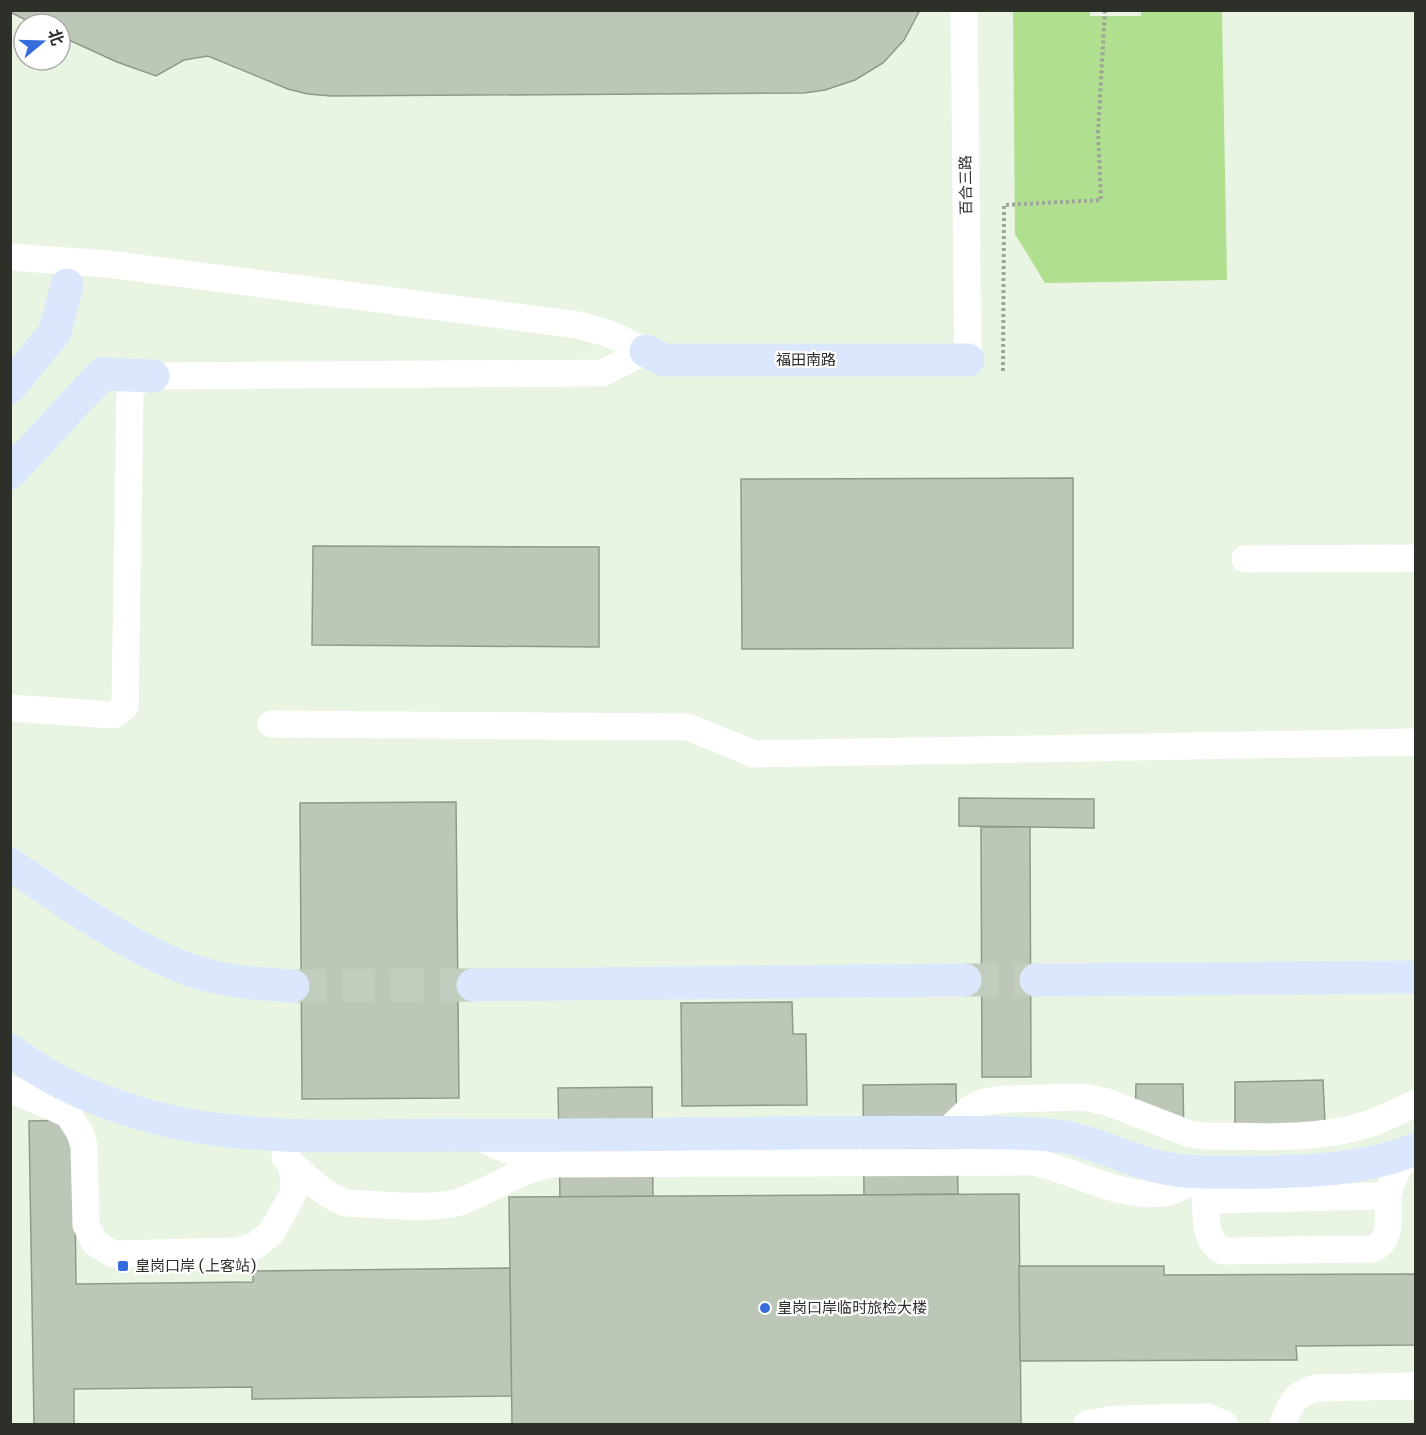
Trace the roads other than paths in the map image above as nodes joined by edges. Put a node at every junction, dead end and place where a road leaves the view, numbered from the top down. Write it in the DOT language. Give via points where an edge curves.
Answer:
graph roads {
  1 [pos="964,10"];
  2 [pos="10,257"];
  3 [pos="67,285"];
  4 [pos="646,351"];
  5 [pos="968,360"];
  6 [pos="153,376"];
  7 [pos="10,387"];
  8 [pos="10,473"];
  9 [pos="1416,558"];
  10 [pos="1245,560"];
  11 [pos="10,708"];
  12 [pos="271,724"];
  13 [pos="1416,742"];
  14 [pos="10,864"];
  15 [pos="1416,977"];
  16 [pos="965,980"];
  17 [pos="1036,980"];
  18 [pos="473,985"];
  19 [pos="293,986"];
  20 [pos="10,1050"];
  21 [pos="10,1089"];
  22 [pos="1416,1103"];
  23 [pos="245,1132"];
  24 [pos="945,1133"];
  25 [pos="472,1136"];
  26 [pos="1416,1149"];
  27 [pos="290,1162"];
  28 [pos="554,1164"];
  29 [pos="1204,1186"];
  30 [pos="1388,1196"];
  31 [pos="1416,1386"];
  32 [pos="1087,1425"];
  33 [pos="1224,1425"];
  34 [pos="1283,1425"];
  1 -- 5 [label="street, 百合三路"];
  2 -- 4 [label="street" via="108,264 567,323 610,334"];
  3 -- 7 [label="main road" via="54,332"];
  4 -- 5 [label="main road, 福田南路" via="664,360"];
  4 -- 6 [label="street" via="602,373"];
  6 -- 8 [label="main road" via="102,374"];
  6 -- 11 [label="street" via="138,380 130,392 125,706 114,715"];
  9 -- 10 [label="street"];
  12 -- 13 [label="street" via="688,727 754,754"];
  14 -- 19 [label="main road" via="135,944 174,963 209,976"];
  15 -- 17 [label="main road"];
  16 -- 18 [label="main road"];
  20 -- 23 [label="main road" via="47,1074 114,1105 176,1123"];
  21 -- 27 [label="street" via="68,1114 80,1133 84,1146 86,1226 95,1244 113,1254 237,1251 255,1246 272,1233 293,1194"];
  22 -- 24 [label="street" via="1365,1125 1334,1132 1204,1137 1084,1097 1007,1099 971,1108"];
  23 -- 25 [label="main road"];
  23 -- 27 [label="street" via="273,1146"];
  24 -- 25 [label="main road"];
  24 -- 29 [label="main road" via="1068,1137 1142,1163 1179,1171"];
  25 -- 28 [label="street" via="535,1161"];
  26 -- 29 [label="main road" via="1336,1168"];
  26 -- 30 [label="street" via="1397,1171"];
  27 -- 28 [label="street" via="324,1192 346,1203 433,1206 461,1201 529,1169"];
  28 -- 29 [label="street" via="1014,1161 1050,1165 1120,1190 1151,1195 1187,1185"];
  29 -- 30 [label="street"];
  29 -- 30 [label="street" via="1209,1239 1223,1251 1373,1249 1380,1246 1388,1231"];
  31 -- 34 [label="street" via="1306,1390 1290,1404"];
  32 -- 33 [label="street" via="1114,1419 1207,1417"];
}
